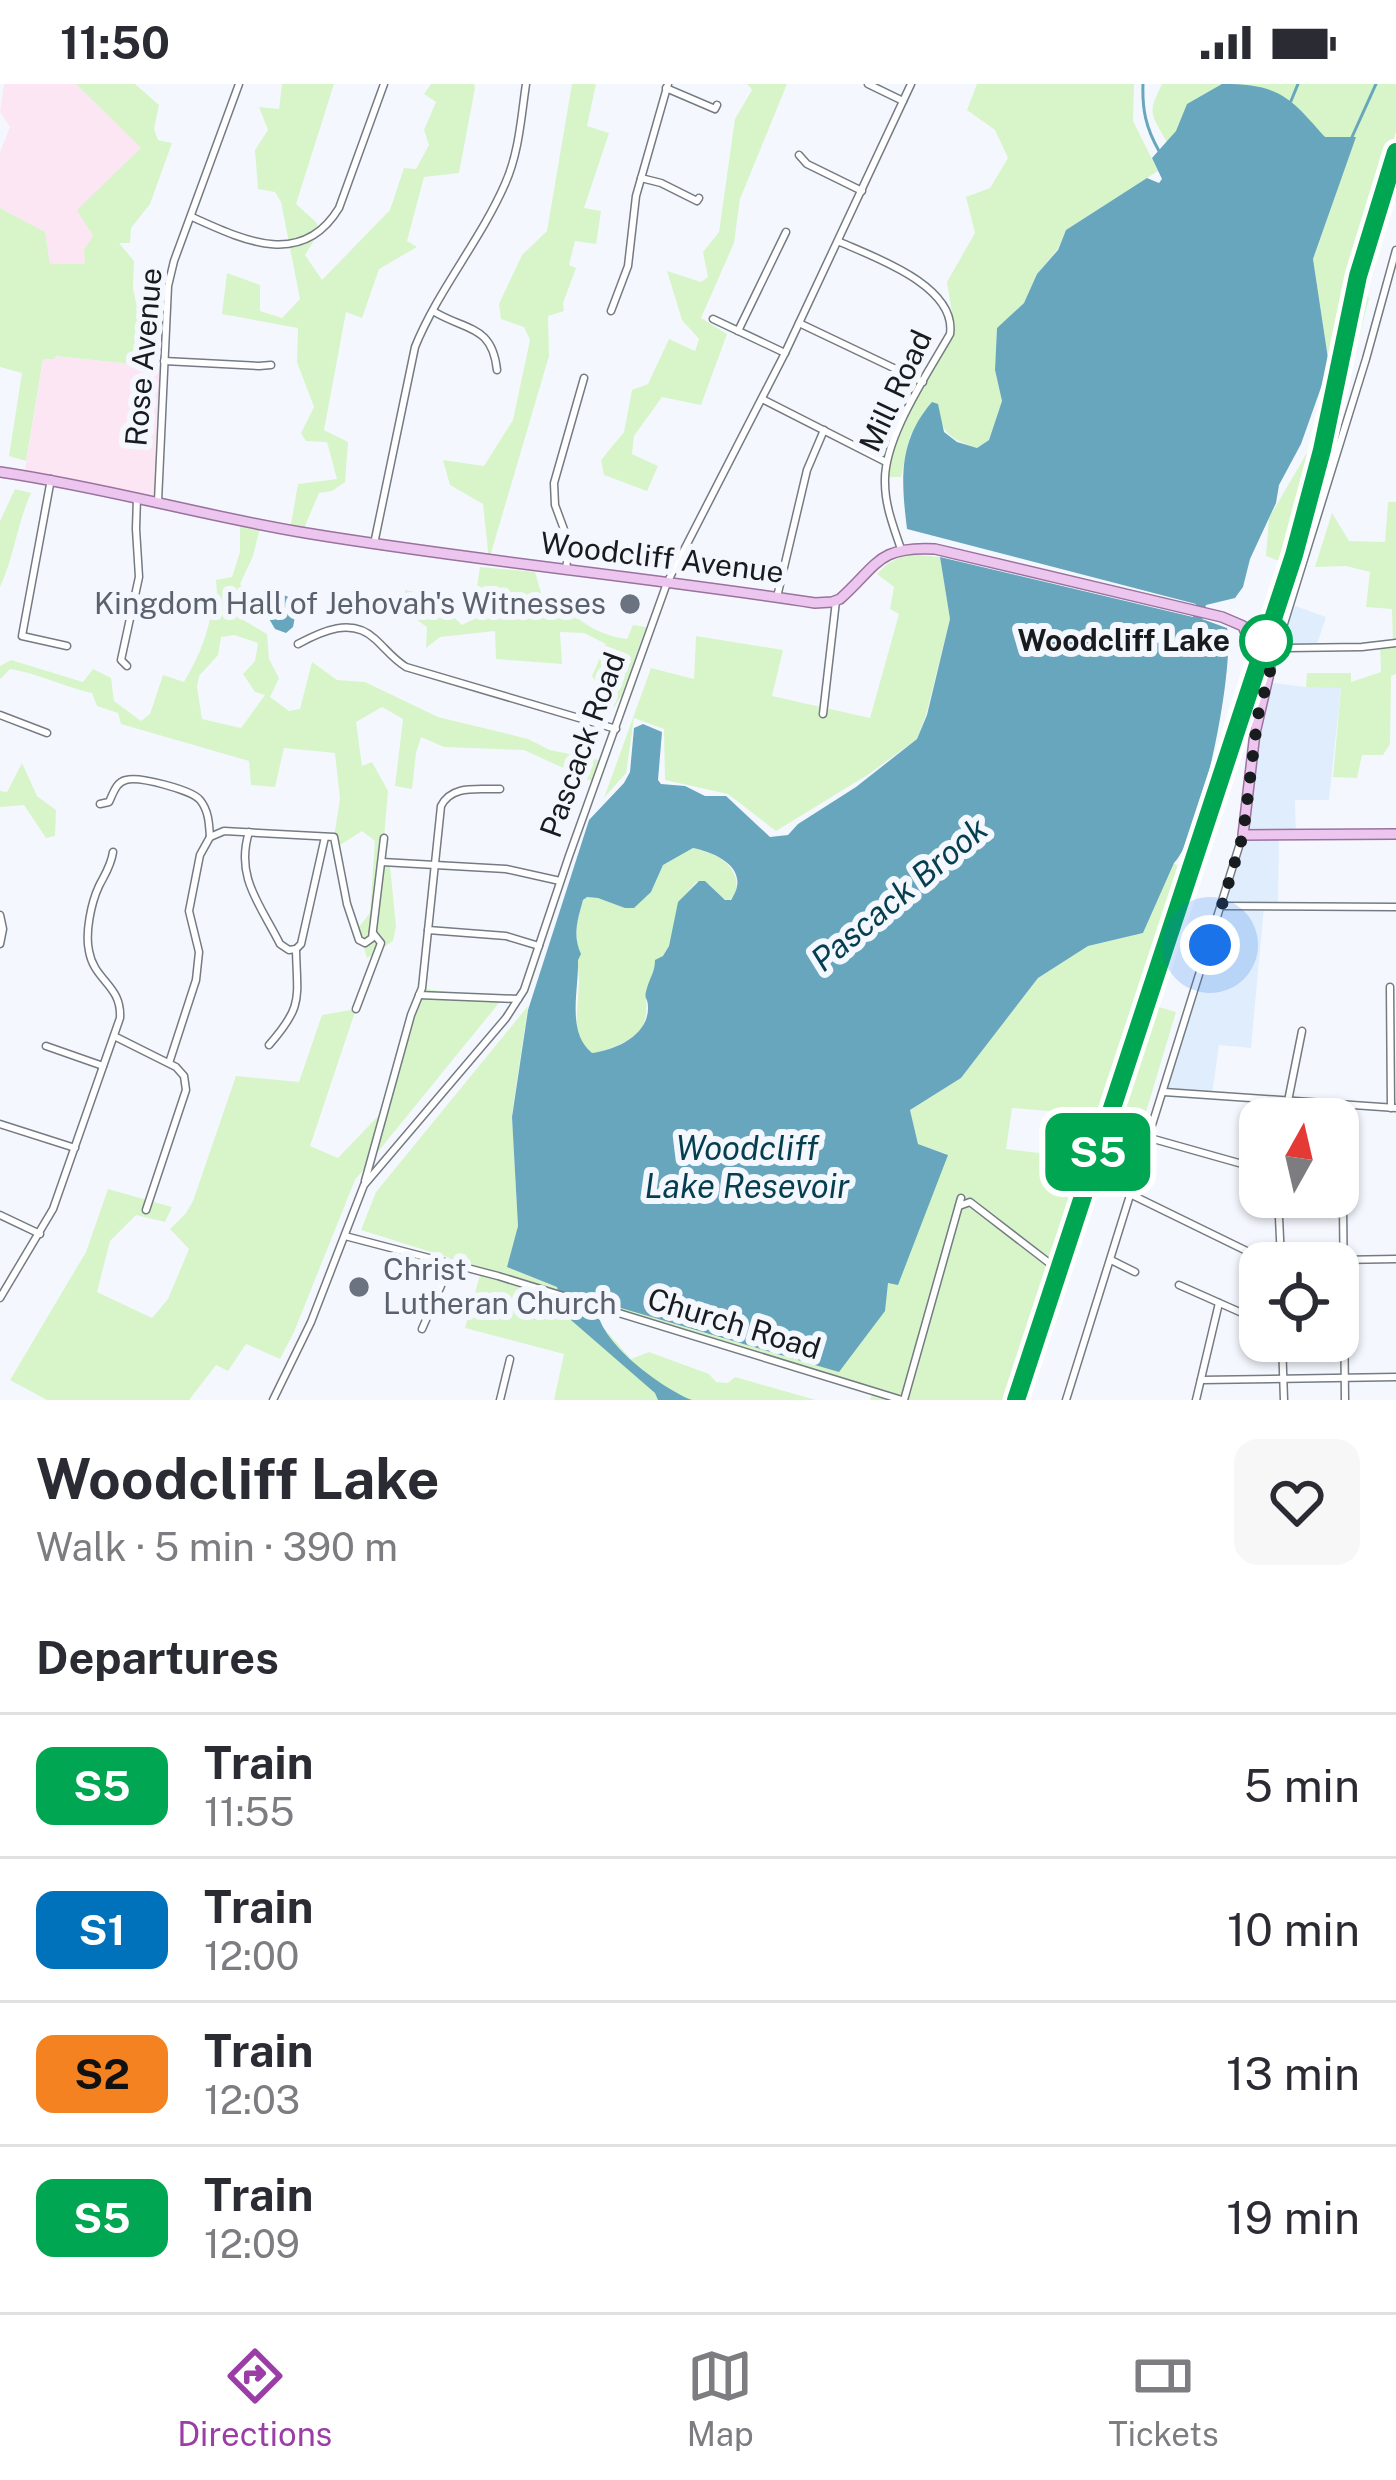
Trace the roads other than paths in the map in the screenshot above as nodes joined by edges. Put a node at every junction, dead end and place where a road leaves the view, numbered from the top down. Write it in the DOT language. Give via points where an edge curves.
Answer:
graph roads {
  1 [pos="239,84"];
  2 [pos="384,84"];
  3 [pos="526,84"];
  4 [pos="868,84"];
  5 [pos="911,84"];
  6 [pos="667,86"];
  7 [pos="903,101"];
  8 [pos="717,105"];
  9 [pos="799,155"];
  10 [pos="641,178"];
  11 [pos="862,191"];
  12 [pos="699,199"];
  13 [pos="192,218"];
  14 [pos="786,232"];
  15 [pos="838,242"];
  16 [pos="1396,250"];
  17 [pos="433,311"];
  18 [pos="611,311"];
  19 [pos="713,319"];
  20 [pos="799,323"];
  21 [pos="738,331"];
  22 [pos="785,353"];
  23 [pos="164,361"];
  24 [pos="272,365"];
  25 [pos="497,370"];
  26 [pos="584,378"];
  27 [pos="923,382"];
  28 [pos="762,399"];
  29 [pos="824,430"];
  30 [pos="886,461"];
  31 [pos="0,472"];
  32 [pos="51,479"];
  33 [pos="137,497"];
  34 [pos="158,501"];
  35 [pos="374,544"];
  36 [pos="901,549"];
  37 [pos="566,570"];
  38 [pos="668,583"];
  39 [pos="777,597"];
  40 [pos="836,601"];
  41 [pos="1396,643"];
  42 [pos="298,644"];
  43 [pos="67,646"];
  44 [pos="1277,646"];
  45 [pos="127,665"];
  46 [pos="1270,669"];
  47 [pos="0,715"];
  48 [pos="823,715"];
  49 [pos="616,729"];
  50 [pos="47,733"];
  51 [pos="500,789"];
  52 [pos="100,804"];
  53 [pos="249,832"];
  54 [pos="1396,834"];
  55 [pos="1243,835"];
  56 [pos="210,837"];
  57 [pos="325,837"];
  58 [pos="384,838"];
  59 [pos="113,851"];
  60 [pos="382,862"];
  61 [pos="435,866"];
  62 [pos="560,881"];
  63 [pos="1222,906"];
  64 [pos="1396,907"];
  65 [pos="0,915"];
  66 [pos="428,930"];
  67 [pos="373,933"];
  68 [pos="0,944"];
  69 [pos="539,946"];
  70 [pos="296,949"];
  71 [pos="1390,987"];
  72 [pos="419,995"];
  73 [pos="519,999"];
  74 [pos="356,1010"];
  75 [pos="1302,1031"];
  76 [pos="114,1036"];
  77 [pos="269,1045"];
  78 [pos="46,1046"];
  79 [pos="169,1063"];
  80 [pos="103,1066"];
  81 [pos="1164,1092"];
  82 [pos="1247,1098"];
  83 [pos="1289,1098"];
  84 [pos="1359,1106"];
  85 [pos="1394,1108"];
  86 [pos="0,1124"];
  87 [pos="1150,1138"];
  88 [pos="75,1148"];
  89 [pos="1239,1163"];
  90 [pos="364,1184"];
  91 [pos="1132,1195"];
  92 [pos="146,1210"];
  93 [pos="0,1215"];
  94 [pos="40,1234"];
  95 [pos="345,1236"];
  96 [pos="1239,1248"];
  97 [pos="1396,1259"];
  98 [pos="1359,1260"];
  99 [pos="1111,1261"];
  100 [pos="451,1264"];
  101 [pos="1057,1269"];
  102 [pos="1135,1272"];
  103 [pos="1179,1285"];
  104 [pos="0,1298"];
  105 [pos="1220,1303"];
  106 [pos="1239,1312"];
  107 [pos="422,1329"];
  108 [pos="510,1359"];
  109 [pos="1283,1362"];
  110 [pos="1345,1362"];
  111 [pos="1396,1377"];
  112 [pos="1345,1378"];
  113 [pos="1284,1379"];
  114 [pos="1202,1380"];
  115 [pos="273,1400"];
  116 [pos="500,1400"];
  117 [pos="903,1400"];
  118 [pos="1066,1400"];
  119 [pos="1196,1400"];
  120 [pos="1284,1400"];
  121 [pos="1345,1400"];
  1 -- 13 [label="street, Rose Avenue"];
  2 -- 13 [label="street" via="339,208 320,231 267,244"];
  3 -- 17 [label="street" via="505,183"];
  4 -- 7 [label="street"];
  5 -- 7 [label="street, Pascack Road"];
  6 -- 8 [label="street"];
  6 -- 10 [label="street"];
  7 -- 11 [label="street, Pascack Road"];
  9 -- 11 [label="street"];
  10 -- 12 [label="street"];
  10 -- 18 [label="street" via="628,266"];
  11 -- 15 [label="street, Pascack Road"];
  13 -- 23 [label="street, Rose Avenue" via="168,286"];
  14 -- 21 [label="street"];
  15 -- 20 [label="street, Pascack Road"];
  15 -- 27 [label="street, Mill Road" via="910,274 950,319"];
  16 -- 44 [label="street"];
  17 -- 25 [label="street" via="486,338"];
  17 -- 35 [label="street" via="410,362"];
  19 -- 21 [label="street"];
  20 -- 22 [label="street, Pascack Road"];
  20 -- 27 [label="street"];
  21 -- 22 [label="street"];
  22 -- 28 [label="street, Pascack Road"];
  23 -- 24 [label="street"];
  23 -- 34 [label="street, Rose Avenue"];
  26 -- 37 [label="street" via="554,483 569,543"];
  27 -- 30 [label="street, Mill Road"];
  28 -- 29 [label="street"];
  28 -- 38 [label="street, Pascack Road"];
  29 -- 30 [label="street"];
  29 -- 39 [label="street"];
  30 -- 36 [label="street, Mill Road" via="886,497"];
  31 -- 32 [label="main road, Woodcliff Avenue"];
  32 -- 33 [label="main road, Woodcliff Avenue"];
  32 -- 43 [label="street" via="22,636"];
  33 -- 34 [label="main road, Woodcliff Avenue"];
  33 -- 45 [label="street" via="139,578 121,660"];
  34 -- 35 [label="main road, Woodcliff Avenue"];
  35 -- 37 [label="main road, Woodcliff Avenue"];
  36 -- 40 [label="main road"];
  36 -- 46 [label="main road" via="934,549 1240,624"];
  37 -- 38 [label="main road, Woodcliff Avenue"];
  38 -- 39 [label="main road, Woodcliff Avenue"];
  38 -- 49 [label="street, Pascack Road"];
  39 -- 40 [label="main road, Woodcliff Avenue"];
  40 -- 48 [label="street"];
  41 -- 44 [label="street"];
  42 -- 49 [label="street" via="331,628 356,628 406,667"];
  44 -- 46 [label="street"];
  46 -- 55 [label="main road"];
  47 -- 50 [label="street"];
  49 -- 62 [label="street, Pascack Road"];
  51 -- 61 [label="street" via="446,796"];
  52 -- 56 [label="street" via="127,779 187,790 206,809"];
  53 -- 56 [label="street"];
  53 -- 57 [label="street"];
  53 -- 70 [label="street" via="245,874 280,944"];
  54 -- 55 [label="main road"];
  55 -- 63 [label="street"];
  56 -- 79 [label="street" via="189,911 196,980"];
  57 -- 67 [label="street" via="334,838 359,940"];
  57 -- 70 [label="street"];
  58 -- 60 [label="street"];
  59 -- 76 [label="street" via="88,945 118,998"];
  60 -- 61 [label="street"];
  60 -- 67 [label="street"];
  61 -- 62 [label="street"];
  61 -- 66 [label="street"];
  62 -- 69 [label="street, Pascack Road"];
  63 -- 64 [label="street"];
  63 -- 81 [label="street"];
  65 -- 68 [label="street"];
  66 -- 69 [label="street"];
  66 -- 72 [label="street"];
  67 -- 74 [label="street" via="381,943"];
  69 -- 73 [label="street, Pascack Road"];
  70 -- 77 [label="street" via="296,1007"];
  71 -- 85 [label="street"];
  72 -- 73 [label="street"];
  72 -- 90 [label="street"];
  73 -- 90 [label="street, Pascack Road"];
  75 -- 83 [label="street"];
  76 -- 79 [label="street"];
  76 -- 80 [label="street"];
  78 -- 80 [label="street"];
  79 -- 92 [label="street" via="186,1090"];
  80 -- 88 [label="street"];
  81 -- 82 [label="street"];
  81 -- 87 [label="street"];
  84 -- 85 [label="street"];
  86 -- 88 [label="street"];
  87 -- 89 [label="street"];
  87 -- 91 [label="street"];
  88 -- 94 [label="street"];
  90 -- 95 [label="street, Pascack Road"];
  91 -- 96 [label="street"];
  91 -- 99 [label="street"];
  93 -- 94 [label="street"];
  94 -- 104 [label="street"];
  95 -- 100 [label="street, Church Road"];
  95 -- 115 [label="street, Pascack Road"];
  97 -- 98 [label="street"];
  99 -- 102 [label="street"];
  99 -- 118 [label="street"];
  100 -- 107 [label="street"];
  100 -- 117 [label="street, Church Road"];
  101 -- 117 [label="street" via="960,1202"];
  103 -- 105 [label="street"];
  105 -- 106 [label="street"];
  105 -- 114 [label="street"];
  108 -- 116 [label="street"];
  109 -- 113 [label="street"];
  110 -- 112 [label="street"];
  111 -- 112 [label="street"];
  112 -- 113 [label="street"];
  112 -- 121 [label="street"];
  113 -- 114 [label="street"];
  113 -- 120 [label="street"];
  114 -- 119 [label="street"];
}
